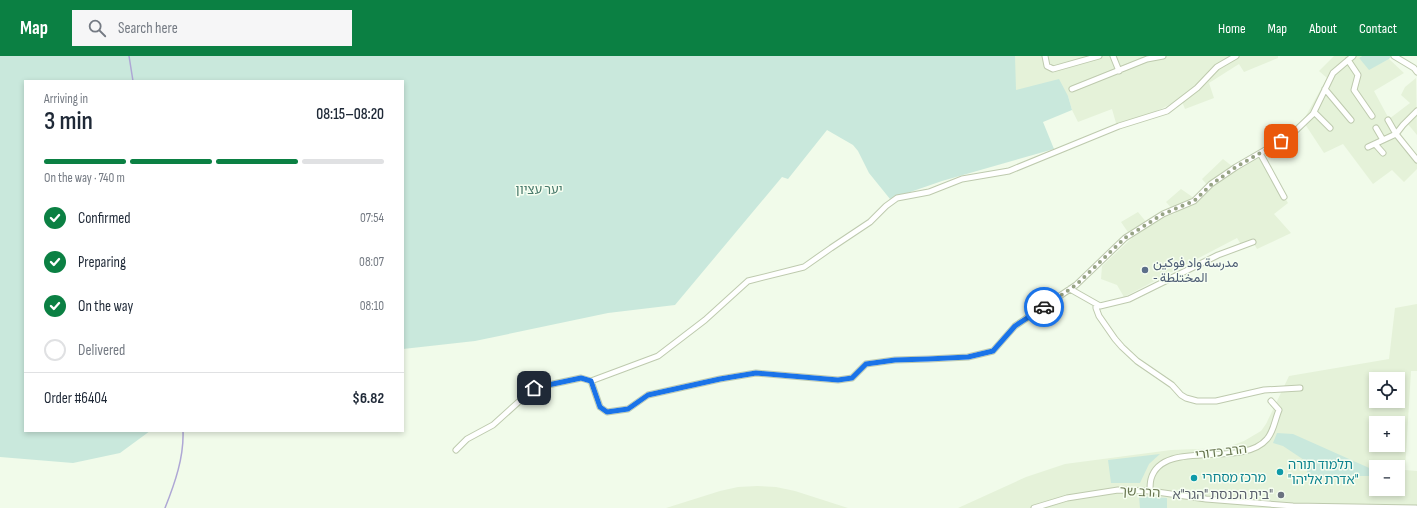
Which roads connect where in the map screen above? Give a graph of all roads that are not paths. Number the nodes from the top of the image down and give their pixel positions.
1 (1045, 56) edge
2 (1100, 56) edge
3 (1113, 56) edge
4 (1163, 56) edge
5 (1236, 56) edge
6 (1353, 56) edge
7 (1394, 56) edge
8 (1348, 60) junction
9 (1119, 71) junction
10 (1417, 72) edge
11 (1072, 89) dead end
12 (1325, 90) junction
13 (1417, 111) edge
14 (1314, 112) junction
15 (1372, 116) dead end
16 (1350, 120) dead end
17 (1388, 120) dead end
18 (1330, 128) dead end
19 (1376, 128) dead end
20 (1396, 134) junction
21 (1382, 140) junction
22 (1375, 144) junction
23 (1368, 147) dead end
24 (1260, 153) junction
25 (1383, 153) dead end
26 (1417, 160) edge
27 (1284, 197) dead end
28 (1253, 242) dead end
29 (1070, 289) junction
30 (1096, 304) junction
31 (591, 381) junction
32 (1300, 388) dead end
33 (1271, 401) dead end
34 (456, 450) dead end
35 (1150, 492) junction
36 (1034, 508) edge
37 (1416, 508) edge

1 - 2 street
3 - 9 street
4 - 9 street
5 - 31 street
6 - 8 street
7 - 10 street
8 - 12 street
8 - 15 street
9 - 11 street
12 - 14 street
12 - 16 street
13 - 20 street
14 - 18 street
14 - 24 street
17 - 20 street
19 - 21 street
20 - 21 street
20 - 26 street
21 - 22 street
22 - 23 street
22 - 25 street
24 - 27 street
24 - 29 street
28 - 30 street
29 - 30 street
29 - 31 street
30 - 32 street
31 - 34 street
33 - 35 street, הרב כדורי
35 - 36 street, הרב שך
35 - 37 street, הרב שך

